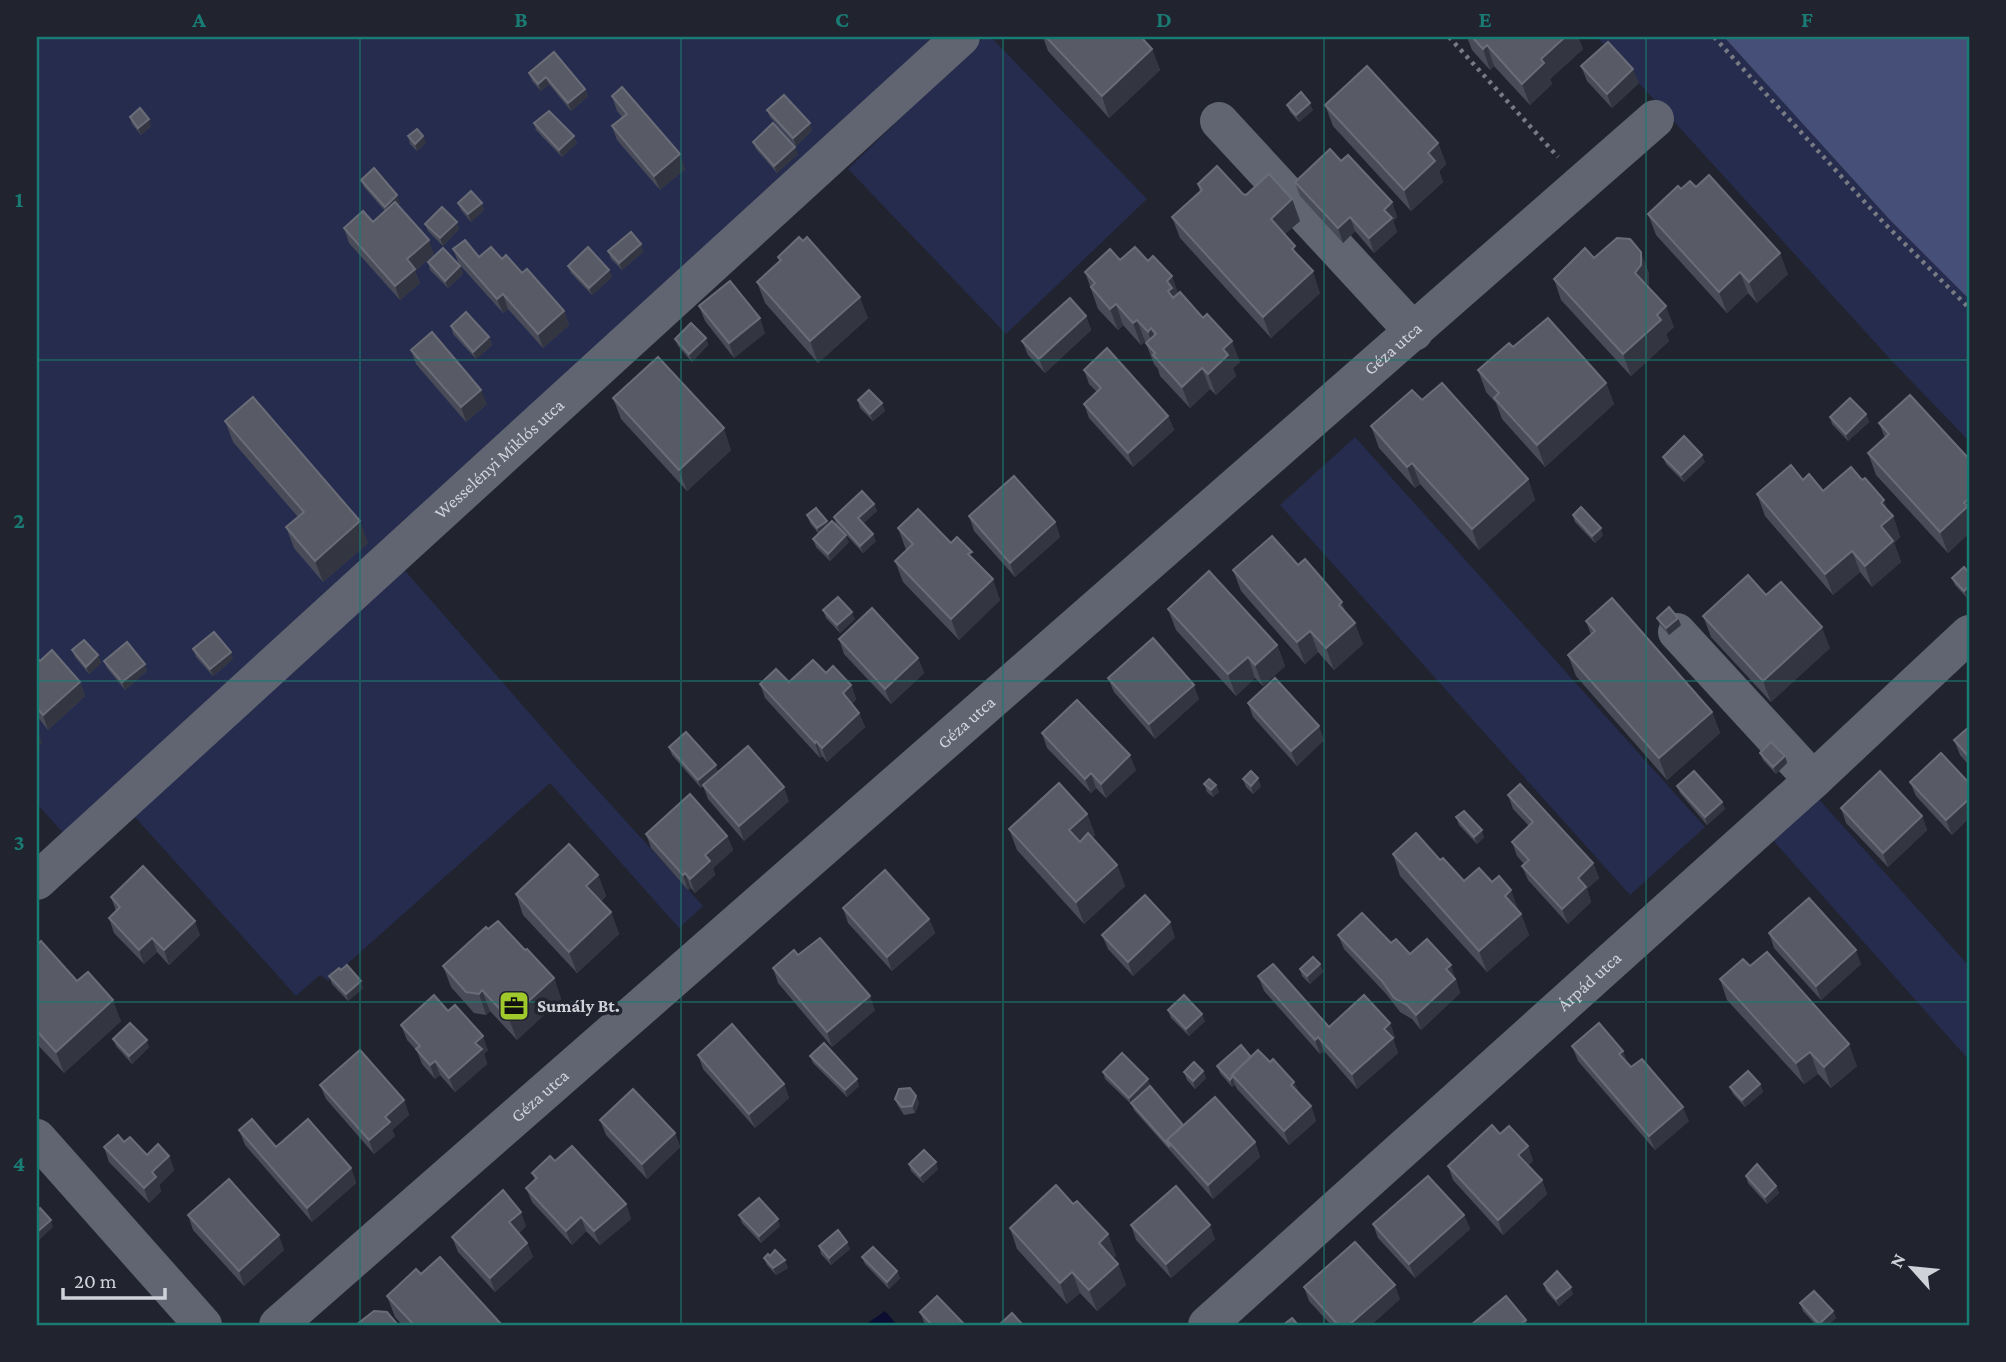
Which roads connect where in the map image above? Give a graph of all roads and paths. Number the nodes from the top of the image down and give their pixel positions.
1 (961, 37) edge
2 (1449, 37) edge
3 (1714, 37) edge
4 (1655, 119) dead end
5 (1219, 121) dead end
6 (1582, 183) junction
7 (1969, 308) edge
8 (1414, 332) junction
9 (1677, 632) dead end
10 (1969, 634) edge
11 (1813, 780) junction
12 (37, 881) edge
13 (37, 1138) edge
14 (203, 1325) edge
15 (278, 1325) edge
16 (1207, 1325) edge

1 - 12 street, Wesselényi Miklós utca
2 - 6 path
3 - 7 path
4 - 6 street, Géza utca
5 - 8 street
6 - 8 street, Géza utca
8 - 15 street, Géza utca
9 - 11 street
10 - 11 street, Árpád utca
11 - 16 street, Árpád utca
13 - 14 street

